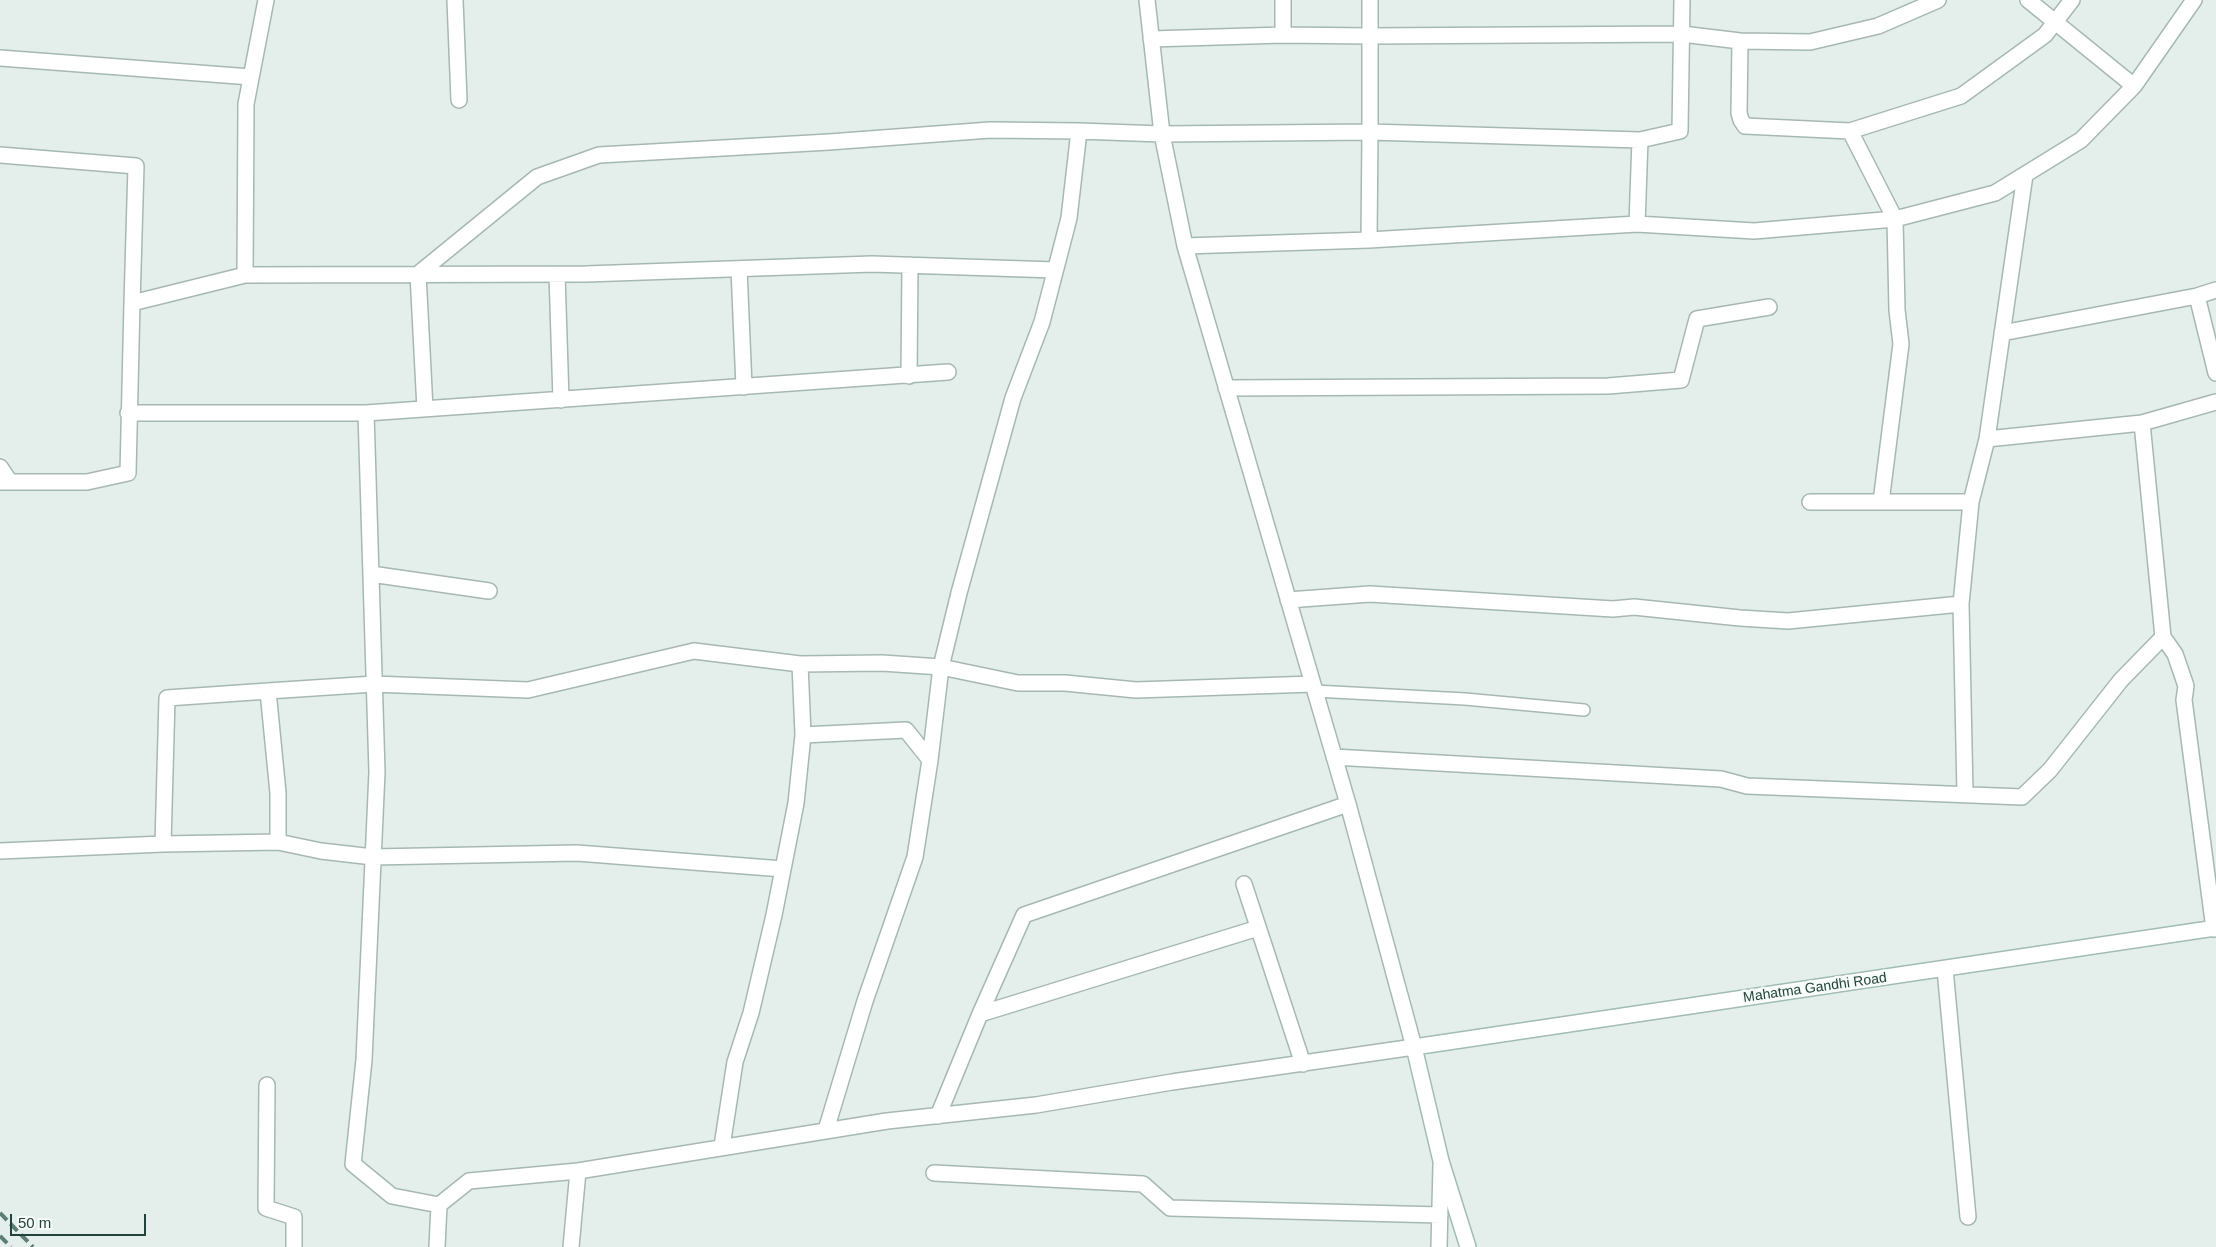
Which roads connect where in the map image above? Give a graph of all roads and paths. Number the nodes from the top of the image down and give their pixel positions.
1 (266, 0) edge
2 (455, 0) edge
3 (1147, 0) edge
4 (1283, 0) edge
5 (1370, 0) edge
6 (1682, 0) edge
7 (1938, 0) edge
8 (2028, 0) edge
9 (2072, 0) edge
10 (2194, 0) edge
11 (2055, 22) junction
12 (1682, 34) junction
13 (1283, 35) junction
14 (1370, 36) junction
15 (1151, 39) junction
16 (1740, 40) junction
17 (0, 58) edge
18 (251, 78) junction
19 (2134, 86) junction
20 (459, 100) dead end
21 (1079, 131) junction
22 (1850, 131) junction
23 (1370, 132) junction
24 (1162, 134) junction
25 (1640, 140) junction
26 (0, 155) edge
27 (2025, 175) junction
28 (1895, 219) junction
29 (1637, 224) junction
30 (1369, 240) junction
31 (1185, 246) junction
32 (910, 265) junction
33 (739, 268) junction
34 (1055, 270) junction
35 (418, 274) junction
36 (557, 274) junction
37 (245, 275) junction
38 (2216, 290) edge
39 (2198, 296) junction
40 (132, 303) junction
41 (1769, 307) dead end
42 (2002, 333) junction
43 (948, 372) dead end
44 (2216, 372) edge
45 (908, 376) junction
46 (744, 388) junction
47 (1226, 388) junction
48 (561, 400) junction
49 (2216, 402) edge
50 (425, 409) junction
51 (128, 413) junction
52 (366, 413) junction
53 (2142, 424) junction
54 (1986, 439) junction
55 (0, 467) edge
56 (5, 482) edge
57 (1810, 502) dead end
58 (1881, 502) junction
59 (1971, 502) junction
60 (371, 574) junction
61 (489, 591) dead end
62 (1288, 600) junction
63 (1961, 604) junction
64 (2163, 637) junction
65 (800, 664) junction
66 (941, 667) junction
67 (374, 684) junction
68 (1314, 688) junction
69 (268, 691) junction
70 (1584, 710) dead end
71 (803, 735) junction
72 (1334, 757) junction
73 (930, 760) junction
74 (1965, 793) junction
75 (1348, 804) junction
76 (278, 842) junction
77 (163, 844) junction
78 (0, 851) edge
79 (373, 857) junction
80 (783, 868) junction
81 (1244, 884) dead end
82 (1258, 928) junction
83 (2215, 929) edge
84 (1945, 969) junction
85 (980, 1014) junction
86 (1414, 1047) junction
87 (1303, 1064) junction
88 (267, 1085) dead end
89 (938, 1116) junction
90 (826, 1130) junction
91 (722, 1146) junction
92 (1441, 1161) junction
93 (578, 1171) junction
94 (934, 1173) dead end
95 (439, 1205) junction
96 (1440, 1215) junction
97 (1968, 1217) dead end
98 (294, 1247) edge
99 (437, 1247) edge
100 (572, 1247) edge
101 (1439, 1247) edge
102 (1468, 1247) edge

1 - 18 street
2 - 20 street
3 - 15 street
4 - 13 street
5 - 14 street
6 - 12 street
7 - 16 street
8 - 11 street
9 - 11 street
10 - 19 street
11 - 19 street
11 - 22 street
12 - 14 street
12 - 16 street
12 - 25 street
13 - 14 street
13 - 15 street
14 - 23 street
15 - 24 street
16 - 22 street
17 - 18 street
18 - 37 street
19 - 27 street
21 - 24 street
21 - 34 street
21 - 35 street
22 - 28 street
23 - 24 street
23 - 25 street
23 - 30 street
24 - 31 street
25 - 29 street
26 - 40 street
27 - 28 street
27 - 42 street
28 - 29 street
28 - 58 street
29 - 30 street
30 - 31 street
31 - 47 street
32 - 33 street
32 - 34 street
32 - 45 street
33 - 36 street
33 - 46 street
34 - 66 street
35 - 36 street
35 - 37 street
35 - 50 street
36 - 48 street
37 - 40 street
38 - 39 street
39 - 42 street
39 - 44 street
40 - 51 street
41 - 47 street
42 - 54 street
43 - 45 street
45 - 46 street
46 - 48 street
47 - 62 street
48 - 50 street
49 - 53 street
50 - 52 street
51 - 52 street
51 - 56 street
52 - 60 street
53 - 54 street
53 - 64 street
54 - 59 street
55 - 56 street
57 - 58 street
58 - 59 street
59 - 63 street
60 - 61 street
60 - 67 street
62 - 63 street
62 - 68 street
63 - 74 street
64 - 74 street
64 - 83 street
65 - 66 street
65 - 67 street
65 - 71 street
66 - 68 street
66 - 73 street
67 - 69 street
67 - 79 street
68 - 70 lane
68 - 72 street
69 - 76 street
69 - 77 street
71 - 73 street
71 - 80 street
72 - 74 street
72 - 75 street
73 - 90 street
75 - 85 street
75 - 86 street
76 - 77 street
76 - 79 street
77 - 78 street
79 - 80 street
79 - 95 street
80 - 91 street
81 - 82 street
82 - 85 street
82 - 87 street
83 - 84 street, Mahatma Gandhi Road
84 - 86 street, Mahatma Gandhi Road
84 - 97 street
85 - 89 street
86 - 87 street, Mahatma Gandhi Road
86 - 92 street
87 - 89 street, Mahatma Gandhi Road
88 - 98 street
89 - 90 street, Mahatma Gandhi Road
90 - 91 street, Mahatma Gandhi Road
91 - 93 street, Mahatma Gandhi Road
92 - 96 street
92 - 102 street
93 - 95 street, Mahatma Gandhi Road
93 - 100 street
94 - 96 street
95 - 99 street
96 - 101 street

